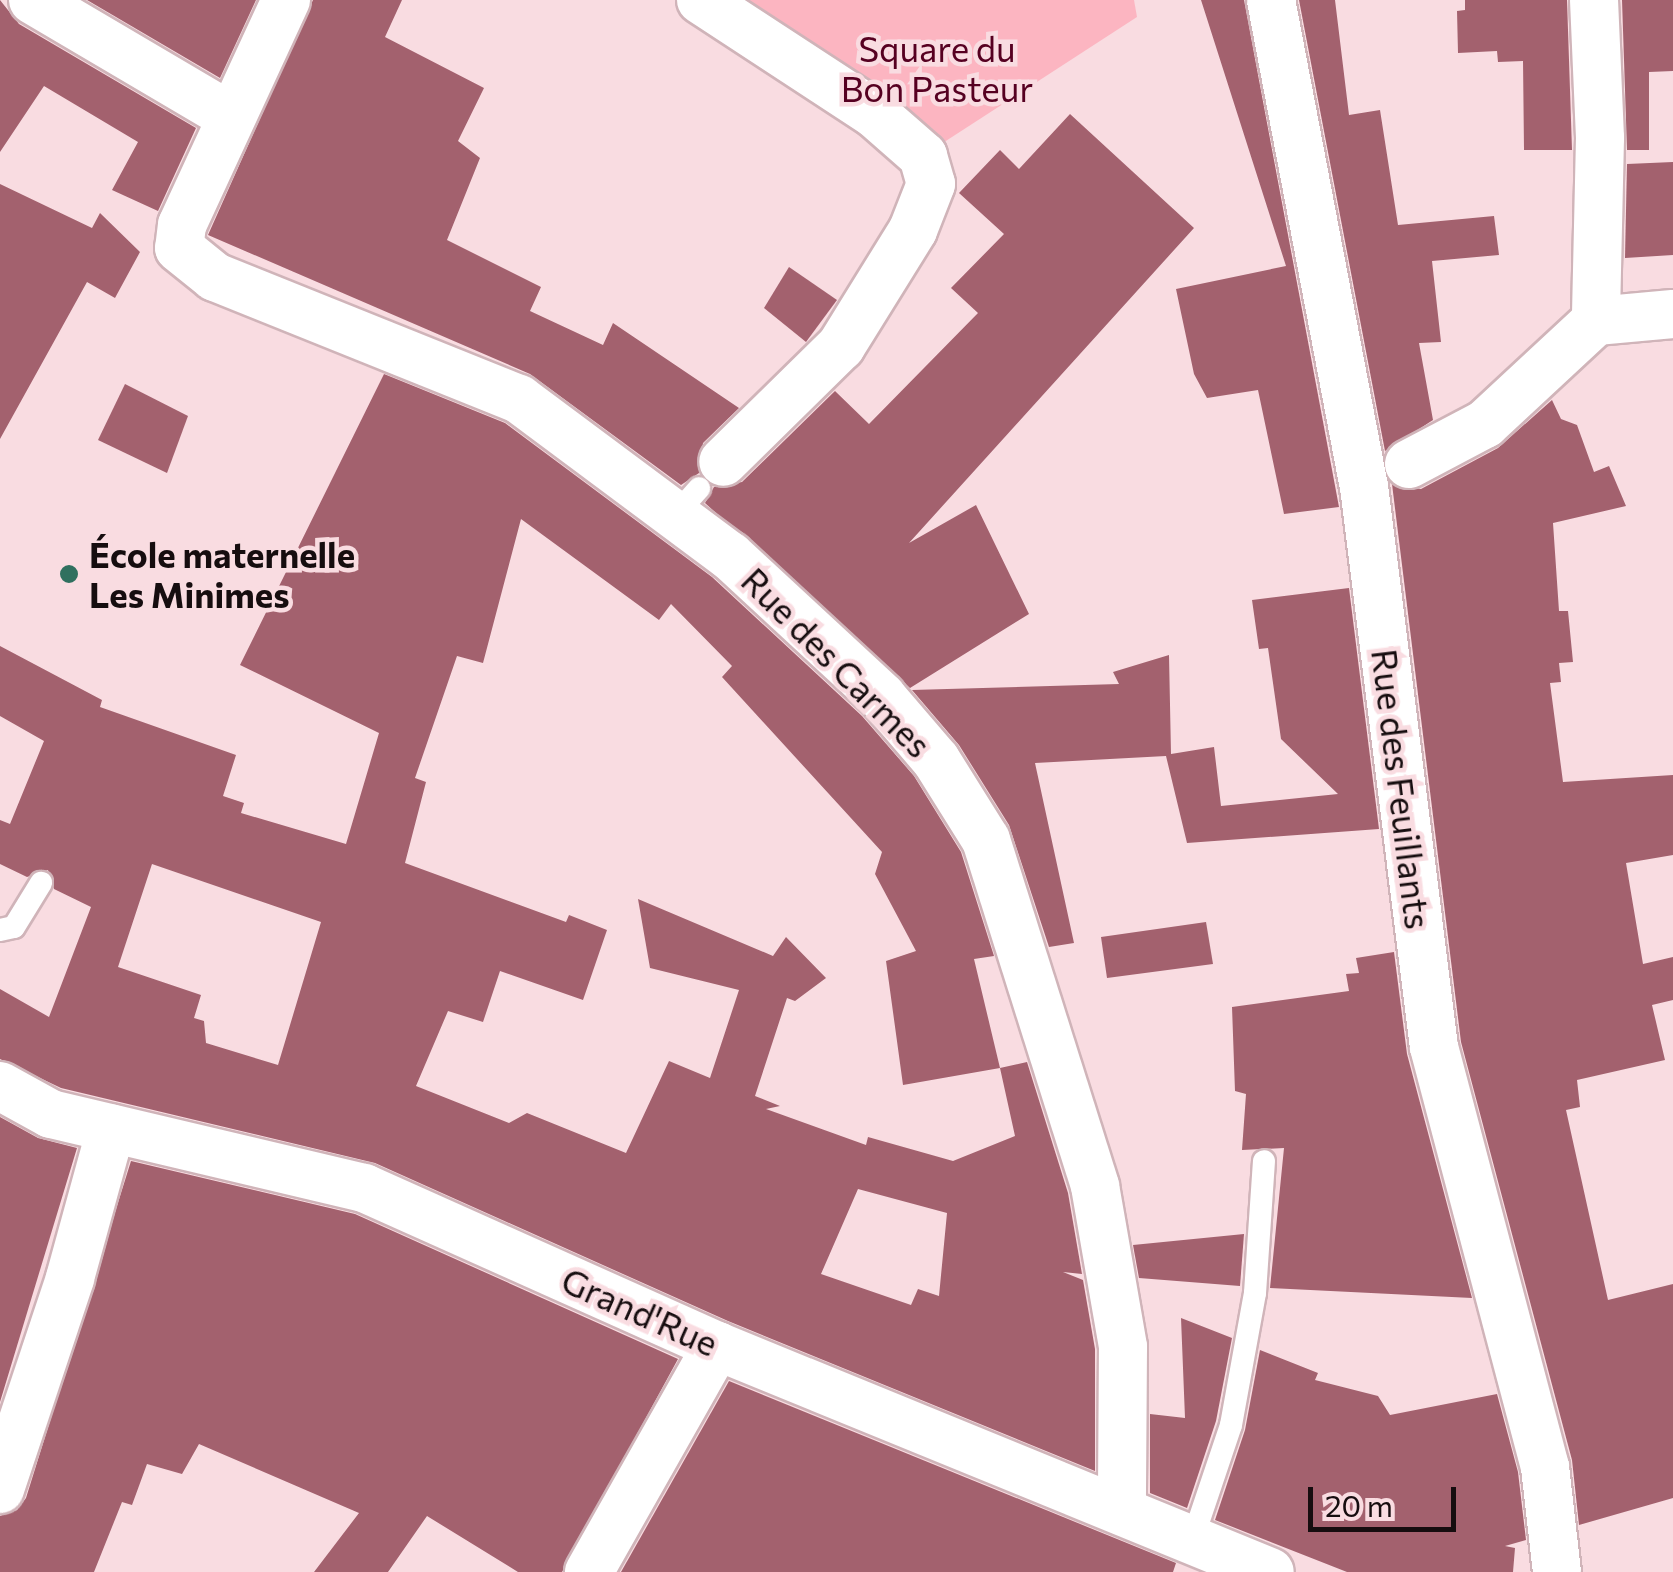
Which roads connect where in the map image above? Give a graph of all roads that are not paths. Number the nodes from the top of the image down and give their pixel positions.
1 (32, 0) edge
2 (286, 0) edge
3 (701, 0) edge
4 (1271, 0) edge
5 (1594, 0) edge
6 (230, 116) junction
7 (1673, 314) edge
8 (1596, 322) junction
9 (1409, 464) dead end
10 (699, 488) junction
11 (41, 883) dead end
12 (0, 930) edge
13 (0, 1086) edge
14 (111, 1129) junction
15 (1264, 1162) dead end
16 (718, 1346) junction
17 (0, 1489) edge
18 (1122, 1509) junction
19 (1200, 1552) edge
20 (589, 1572) edge
21 (1270, 1572) edge
22 (1557, 1572) edge

1 - 6 street
2 - 6 street
3 - 10 street
4 - 22 street, Rue des Feuillants
5 - 8 street
6 - 10 street, Rue des Carmes
7 - 8 street
8 - 9 street
10 - 18 street, Rue des Carmes
11 - 12 lane
13 - 14 street, Grand'Rue
14 - 16 street, Grand'Rue
14 - 17 street
15 - 19 lane
16 - 18 street, Grand'Rue
16 - 20 street
18 - 19 street, Grand'Rue
19 - 21 street, Grand'Rue

